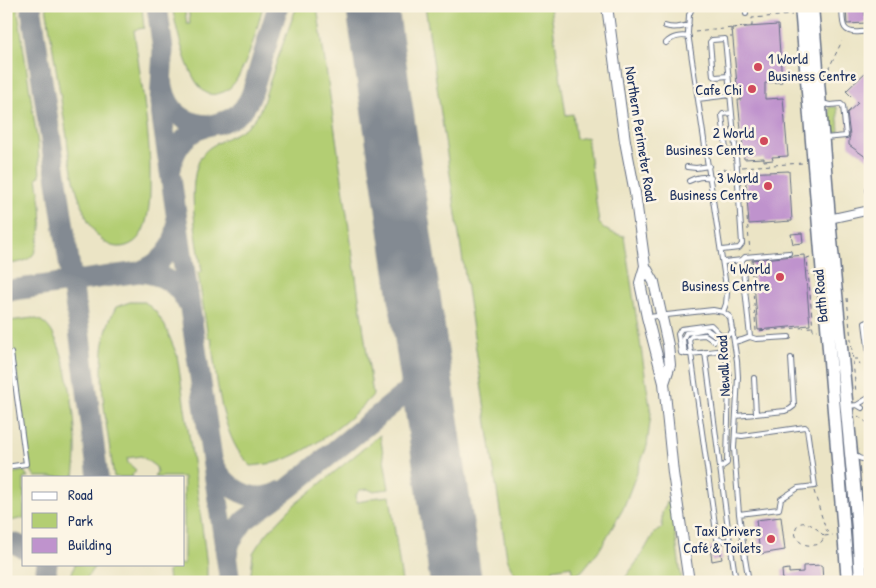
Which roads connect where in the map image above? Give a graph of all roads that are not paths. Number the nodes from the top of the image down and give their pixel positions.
1 (607, 6) edge
2 (693, 6) edge
3 (746, 6) edge
4 (812, 6) edge
5 (842, 6) edge
6 (798, 11) edge
7 (746, 14) dead end
8 (665, 26) dead end
9 (689, 26) junction
10 (870, 26) edge
11 (689, 35) junction
12 (666, 43) dead end
13 (728, 76) junction
14 (730, 95) junction
15 (698, 99) junction
16 (820, 102) junction
17 (731, 113) junction
18 (823, 138) junction
19 (735, 152) junction
20 (709, 166) junction
21 (687, 167) dead end
22 (710, 178) junction
23 (689, 181) dead end
24 (868, 190) dead end
25 (870, 197) edge
26 (870, 210) edge
27 (829, 219) junction
28 (722, 250) junction
29 (789, 253) dead end
30 (742, 260) junction
31 (724, 262) junction
32 (645, 266) junction
33 (723, 312) junction
34 (661, 315) junction
35 (647, 317) junction
36 (868, 322) edge
37 (733, 331) junction
38 (722, 336) junction
39 (750, 337) junction
40 (789, 337) dead end
41 (734, 342) junction
42 (705, 352) junction
43 (11, 353) dead end
44 (691, 354) junction
45 (791, 358) dead end
46 (870, 362) edge
47 (754, 378) dead end
48 (664, 383) junction
49 (870, 397) edge
50 (852, 405) junction
51 (862, 408) dead end
52 (756, 414) junction
53 (736, 416) junction
54 (735, 435) junction
55 (851, 451) junction
56 (870, 459) edge
57 (6, 467) edge
58 (720, 468) junction
59 (739, 514) junction
60 (870, 520) edge
61 (858, 528) junction
62 (730, 542) junction
63 (689, 582) edge
64 (736, 582) edge
65 (749, 582) edge
66 (848, 582) edge
67 (861, 582) edge

1 - 32 street, Northern Perimeter Road
2 - 9 lane
3 - 7 lane
4 - 16 highway, Bath Road
5 - 10 lane
6 - 66 highway, Bath Road
8 - 9 lane
9 - 11 lane
11 - 12 lane
11 - 15 lane
13 - 13 lane
13 - 14 lane
14 - 15 lane
14 - 17 lane
15 - 20 lane
16 - 18 highway, Bath Road
16 - 18 lane
17 - 19 lane
17 - 19 lane
18 - 27 highway, Bath Road
19 - 28 lane
20 - 21 lane
20 - 22 lane
22 - 23 lane
22 - 28 lane
24 - 25 lane
26 - 27 street
27 - 50 highway, Bath Road
28 - 31 lane
29 - 30 lane
30 - 31 lane
30 - 39 lane
31 - 33 lane
32 - 34 street, Northern Perimeter Road
32 - 35 street, Northern Perimeter Road
33 - 34 lane
33 - 37 lane, Newall Road
34 - 35 lane
34 - 48 street, Northern Perimeter Road
35 - 48 street, Northern Perimeter Road
36 - 46 lane
37 - 38 lane
37 - 41 lane, Newall Road
38 - 44 lane
38 - 44 lane
39 - 40 lane
39 - 41 lane
41 - 53 lane, Newall Road
42 - 44 lane
42 - 58 lane
42 - 58 lane
43 - 57 lane
44 - 62 lane
45 - 52 lane
47 - 52 lane
48 - 63 street, Northern Perimeter Road
49 - 50 lane
50 - 51 lane
50 - 55 highway, Bath Road
52 - 53 lane
53 - 54 lane, Newall Road
54 - 59 lane, Newall Road
54 - 59 lane
55 - 56 lane
55 - 61 highway, Bath Road
58 - 62 lane
59 - 65 lane, Newall Road
60 - 61 lane
61 - 67 highway, Bath Road
62 - 64 lane

